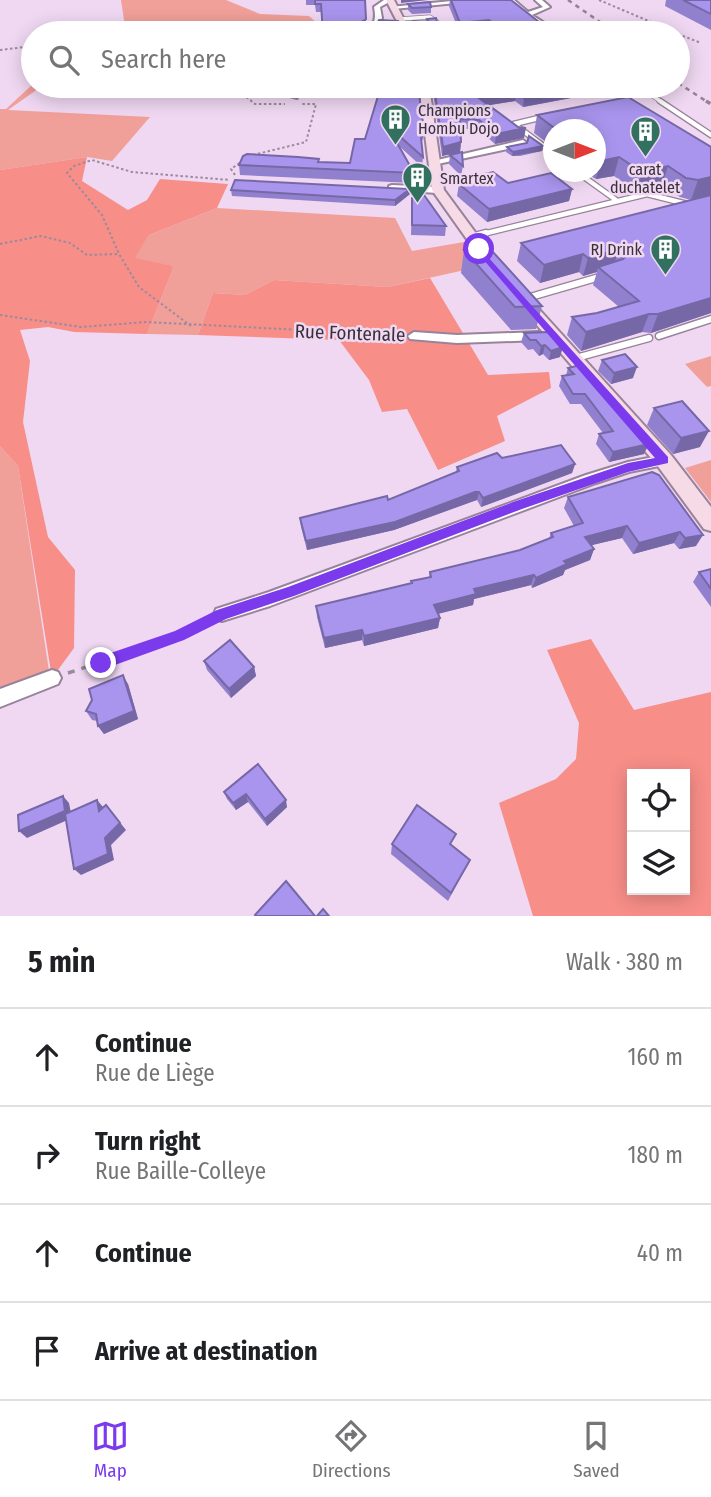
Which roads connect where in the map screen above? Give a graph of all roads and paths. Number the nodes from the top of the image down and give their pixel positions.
1 (486, 0) edge
2 (511, 0) edge
3 (538, 0) edge
4 (599, 0) edge
5 (392, 4) edge
6 (519, 8) junction
7 (541, 10) junction
8 (528, 14) junction
9 (377, 21) edge
10 (401, 21) edge
11 (418, 21) edge
12 (436, 21) edge
13 (539, 21) edge
14 (649, 21) edge
15 (690, 38) edge
16 (701, 43) dead end
17 (21, 47) edge
18 (0, 50) edge
19 (248, 98) edge
20 (425, 98) edge
21 (656, 98) edge
22 (547, 114) edge
23 (711, 135) edge
24 (523, 143) edge
25 (543, 146) edge
26 (433, 162) junction
27 (235, 175) dead end
28 (230, 180) dead end
29 (590, 182) edge
30 (383, 187) edge
31 (438, 190) junction
32 (616, 201) junction
33 (693, 205) edge
34 (470, 237) junction
35 (0, 244) edge
36 (119, 254) junction
37 (615, 272) edge
38 (523, 300) junction
39 (0, 314) edge
40 (711, 319) edge
41 (191, 326) junction
42 (554, 335) junction
43 (659, 335) dead end
44 (414, 336) joint
45 (649, 338) dead end
46 (576, 358) junction
47 (664, 460) junction
48 (711, 523) edge
49 (222, 614) joint
50 (52, 678) joint
51 (0, 698) edge

1 - 5 street
2 - 6 street
3 - 7 street
4 - 14 path
5 - 9 street
5 - 10 main road
6 - 7 street
6 - 8 street
7 - 8 street
8 - 13 street
11 - 12 lane
15 - 16 path
17 - 18 path
19 - 27 path
20 - 26 main road
21 - 23 lane
22 - 25 lane
24 - 26 street
26 - 31 main road
28 - 36 path
29 - 32 lane
30 - 31 street
31 - 34 main road
32 - 33 lane
32 - 34 lane
34 - 38 main road
35 - 36 path
36 - 41 path
37 - 38 lane
38 - 42 main road
39 - 41 path, Rue Fontenale
40 - 43 lane
41 - 44 path, Rue Fontenale
42 - 44 street, Rue Fontenale
42 - 46 main road
45 - 46 lane
46 - 47 main road
47 - 48 main road
47 - 49 street
49 - 50 path
50 - 51 street

